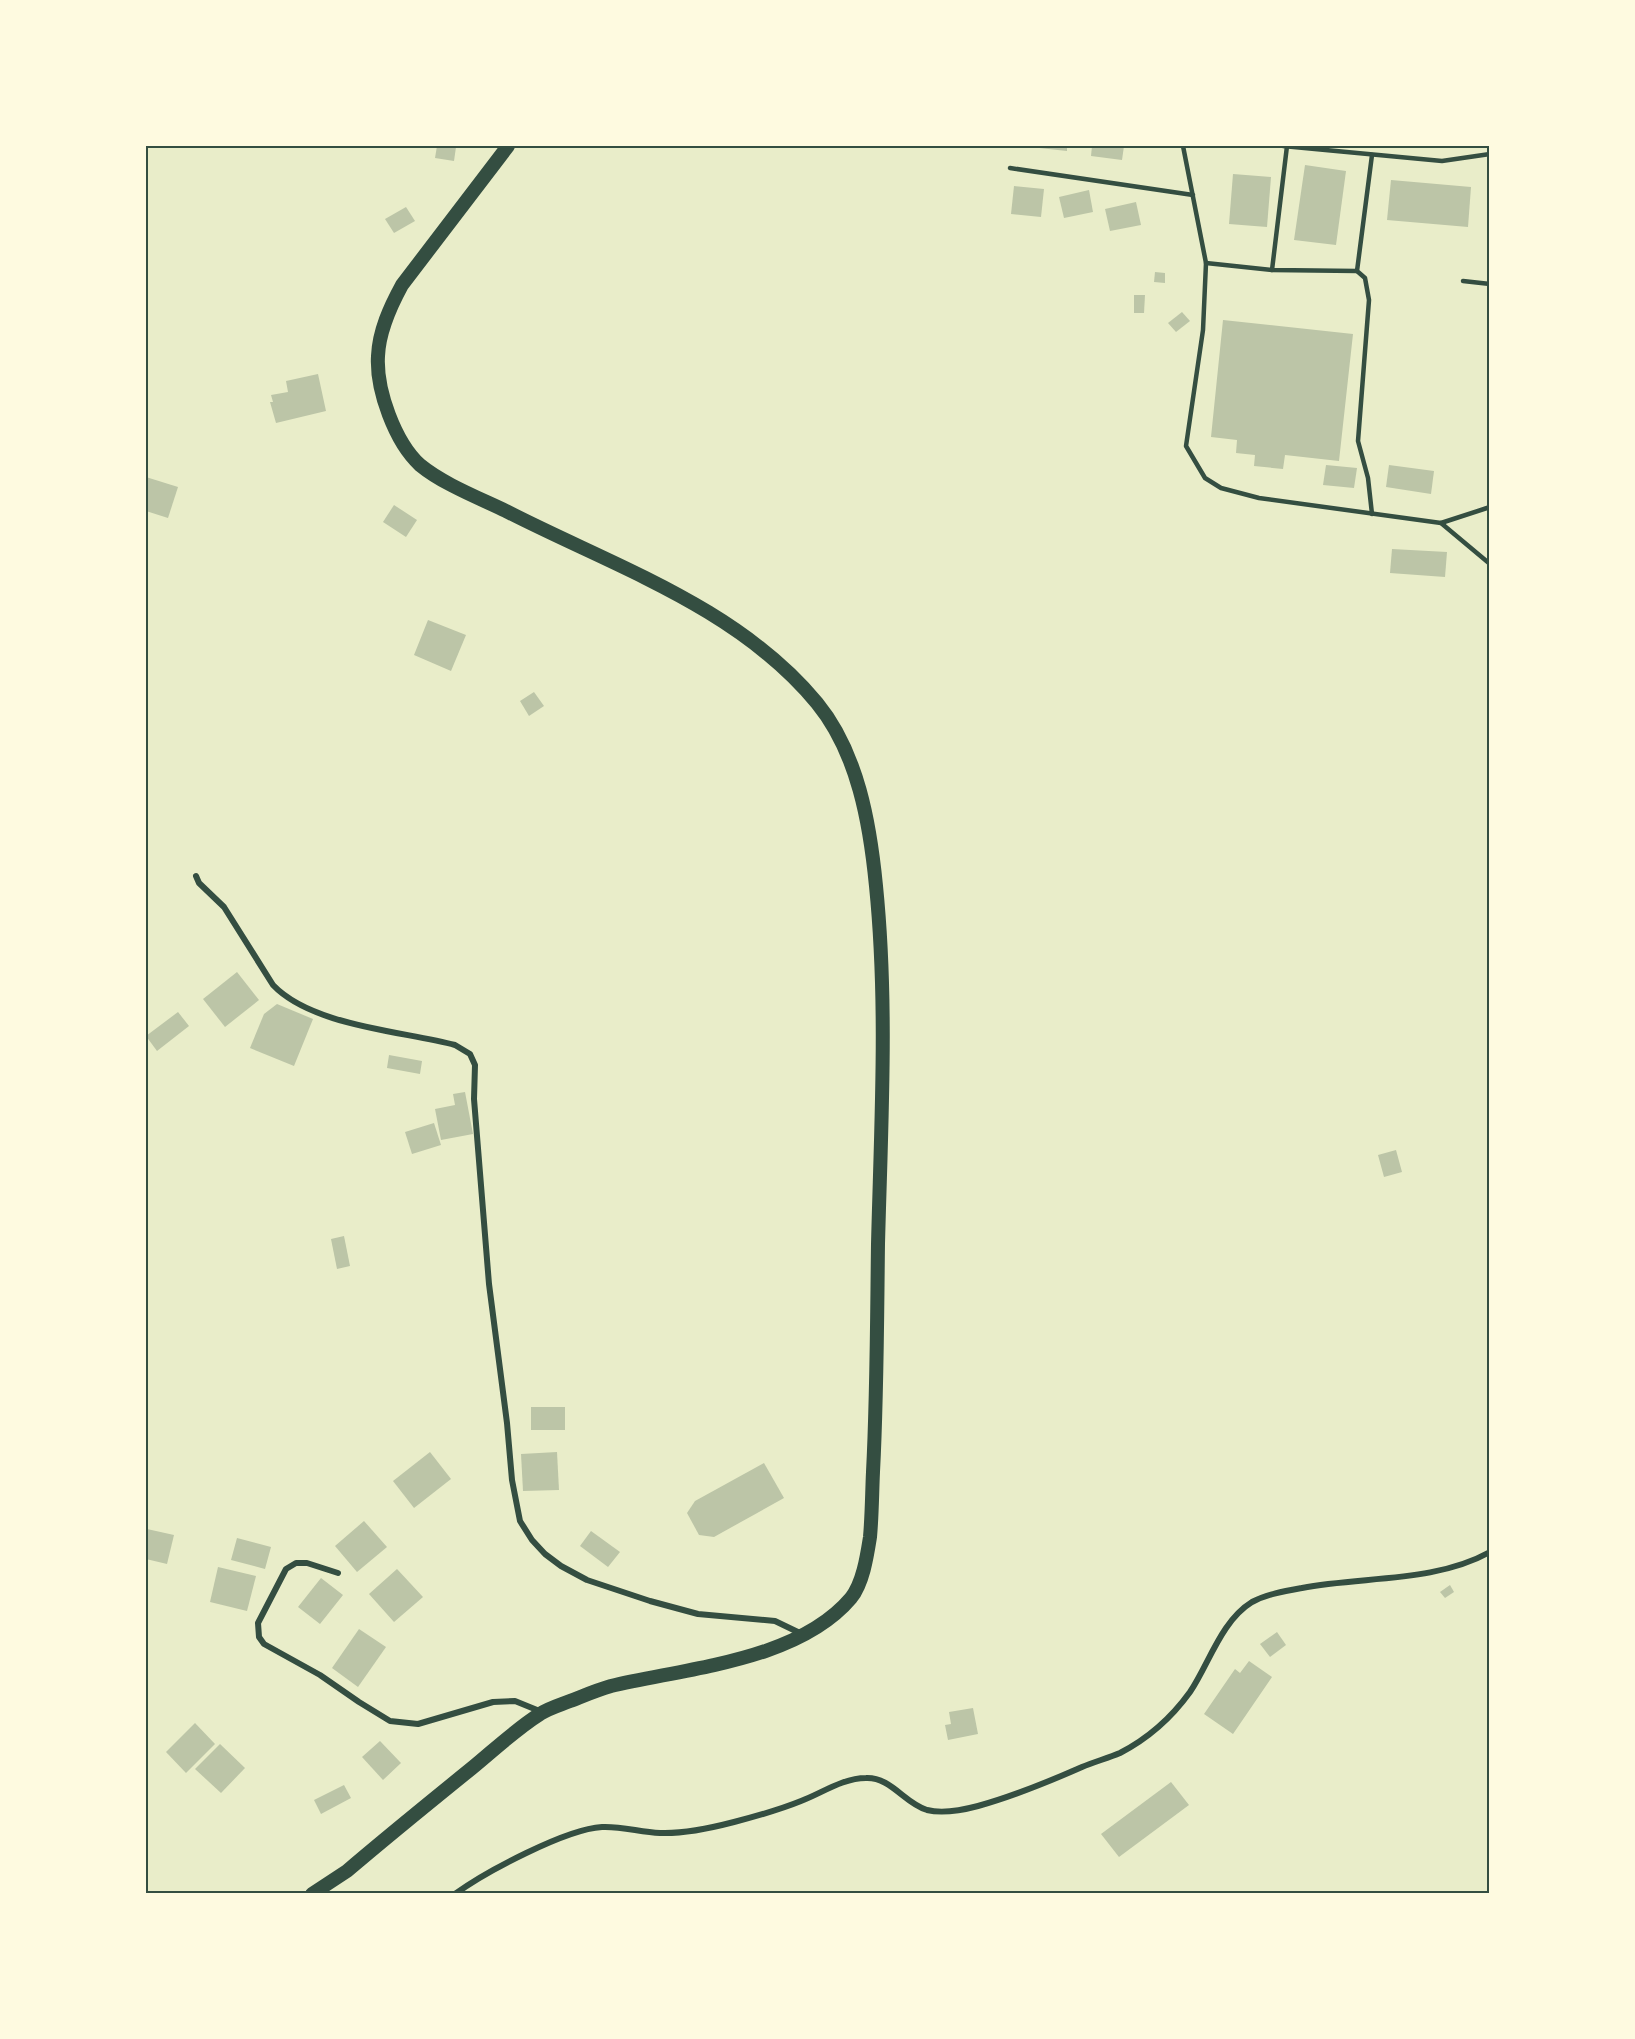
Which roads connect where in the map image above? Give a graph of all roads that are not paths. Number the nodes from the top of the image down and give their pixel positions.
1 (508, 146) edge
2 (1183, 146) edge
3 (1285, 146) edge
4 (1490, 154) edge
5 (1372, 155) junction
6 (1010, 168) dead end
7 (1193, 195) junction
8 (1206, 263) junction
9 (1272, 270) junction
10 (1357, 271) junction
11 (1463, 281) dead end
12 (1490, 284) edge
13 (1490, 507) edge
14 (1372, 514) junction
15 (1441, 523) junction
16 (1489, 564) edge
17 (196, 876) dead end
18 (1490, 1552) edge
19 (338, 1573) dead end
20 (803, 1634) junction
21 (542, 1712) junction
22 (312, 1893) edge
23 (454, 1893) edge

1 - 20 main road
2 - 7 lane
3 - 5 lane
3 - 9 lane
4 - 5 lane
5 - 10 lane
6 - 7 lane
7 - 8 lane
8 - 9 lane
8 - 14 lane
9 - 10 lane
10 - 14 lane
11 - 12 lane
13 - 15 lane
14 - 15 lane
15 - 16 lane
17 - 20 street
18 - 23 street
19 - 21 street
20 - 21 main road
21 - 22 main road

